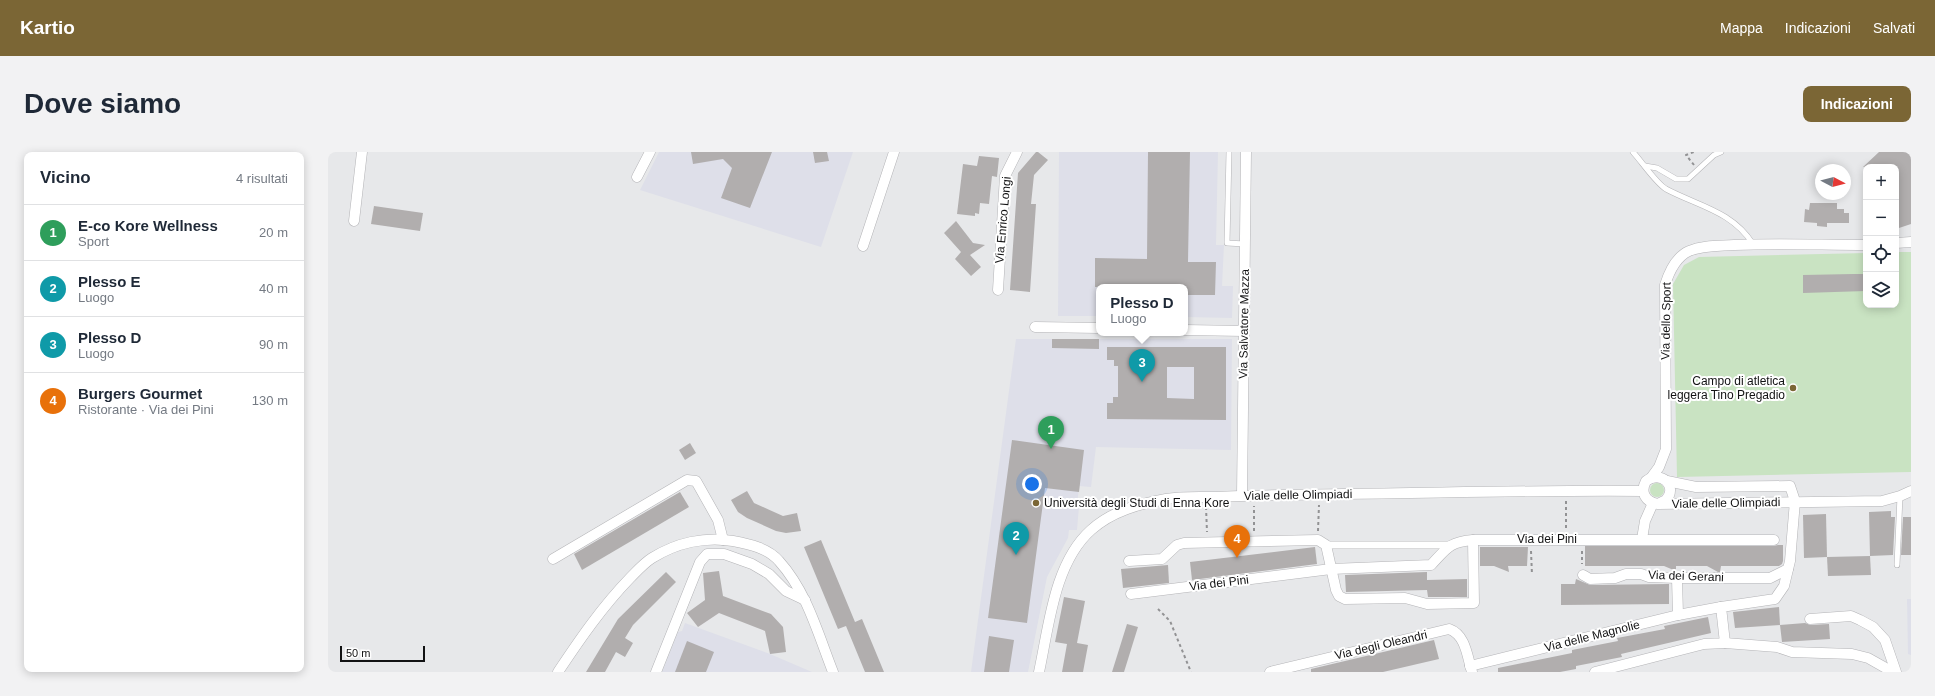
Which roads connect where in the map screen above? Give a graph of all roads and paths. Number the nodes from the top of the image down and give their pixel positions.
1 (362, 152) edge
2 (650, 152) edge
3 (894, 152) edge
4 (1016, 152) edge
5 (1229, 152) edge
6 (1246, 152) edge
7 (1633, 152) edge
8 (1694, 152) edge
9 (1721, 152) edge
10 (1687, 159) dead end
11 (1645, 166) junction
12 (637, 177) dead end
13 (354, 221) dead end
14 (1911, 242) edge
15 (1245, 244) junction
16 (1754, 244) junction
17 (1863, 244) edge
18 (1899, 244) edge
19 (863, 246) dead end
20 (998, 290) dead end
21 (1035, 327) dead end
22 (1096, 328) edge
23 (1188, 330) edge
24 (1244, 331) junction
25 (1651, 478) junction
26 (1667, 481) junction
27 (1643, 491) junction
28 (1911, 491) edge
29 (1242, 495) junction
30 (1900, 496) junction
31 (1566, 501) dead end
32 (1795, 501) junction
33 (1656, 503) junction
34 (1318, 504) dead end
35 (1254, 506) dead end
36 (1206, 507) dead end
37 (1254, 530) dead end
38 (1566, 539) junction
39 (1642, 539) junction
40 (724, 540) junction
41 (1474, 540) junction
42 (1531, 540) junction
43 (1582, 540) junction
44 (1774, 540) dead end
45 (1207, 542) junction
46 (1322, 543) junction
47 (1450, 545) junction
48 (553, 559) dead end
49 (1129, 561) dead end
50 (1897, 566) dead end
51 (1331, 569) junction
52 (1788, 569) junction
53 (1532, 575) dead end
54 (1583, 575) joint
55 (1677, 578) junction
56 (1131, 594) dead end
57 (805, 600) junction
58 (1720, 607) junction
59 (1158, 609) dead end
60 (1678, 615) junction
61 (1810, 619) dead end
62 (1725, 643) junction
63 (1471, 669) edge
64 (558, 672) edge
65 (656, 672) edge
66 (833, 672) edge
67 (1039, 672) edge
68 (1191, 672) edge
69 (1270, 672) edge
70 (1595, 672) edge
71 (1895, 672) edge

1 - 13 street
2 - 12 street
3 - 19 street
4 - 20 street, Via Enrico Longi
5 - 15 lane
6 - 15 street, Via Salvatore Mazza
7 - 11 lane
8 - 10 path
9 - 11 lane
11 - 16 lane
14 - 18 street
15 - 24 street, Via Salvatore Mazza
16 - 17 street, Via dello Sport
16 - 25 street, Via dello Sport
21 - 22 street
23 - 24 street
24 - 29 street, Via Salvatore Mazza
25 - 26 street
25 - 27 street, Via dello Sport
26 - 32 street, Viale delle Olimpiadi
26 - 33 street
27 - 29 street, Viale delle Olimpiadi
27 - 33 street
28 - 30 street, Viale delle Olimpiadi
29 - 67 street, Viale delle Olimpiadi
30 - 32 street, Viale delle Olimpiadi
30 - 50 lane
31 - 38 path
32 - 33 street, Viale delle Olimpiadi
32 - 52 street, Via delle Magnolie
33 - 39 street
34 - 46 path
35 - 37 path
36 - 45 path
38 - 42 street, Via dei Pini
38 - 43 street, Via dei Pini
39 - 43 street, Via dei Pini
39 - 44 street, Via dei Pini
40 - 48 street
40 - 57 street
40 - 64 street
41 - 42 street, Via dei Pini
41 - 47 street, Via dei Pini
41 - 51 street
42 - 53 path
43 - 54 path
45 - 46 street
45 - 49 street
46 - 47 street
46 - 51 street
47 - 51 street, Via dei Pini
51 - 56 street, Via dei Pini
52 - 55 street, Via dei Gerani
52 - 58 street, Via delle Magnolie
54 - 55 street, Via dei Gerani
55 - 60 street
57 - 65 street
57 - 66 street
58 - 60 street, Via delle Magnolie
58 - 62 street
59 - 68 path
60 - 63 street, Via delle Magnolie
61 - 71 street
62 - 70 street
62 - 71 street
63 - 69 street, Via degli Oleandri

